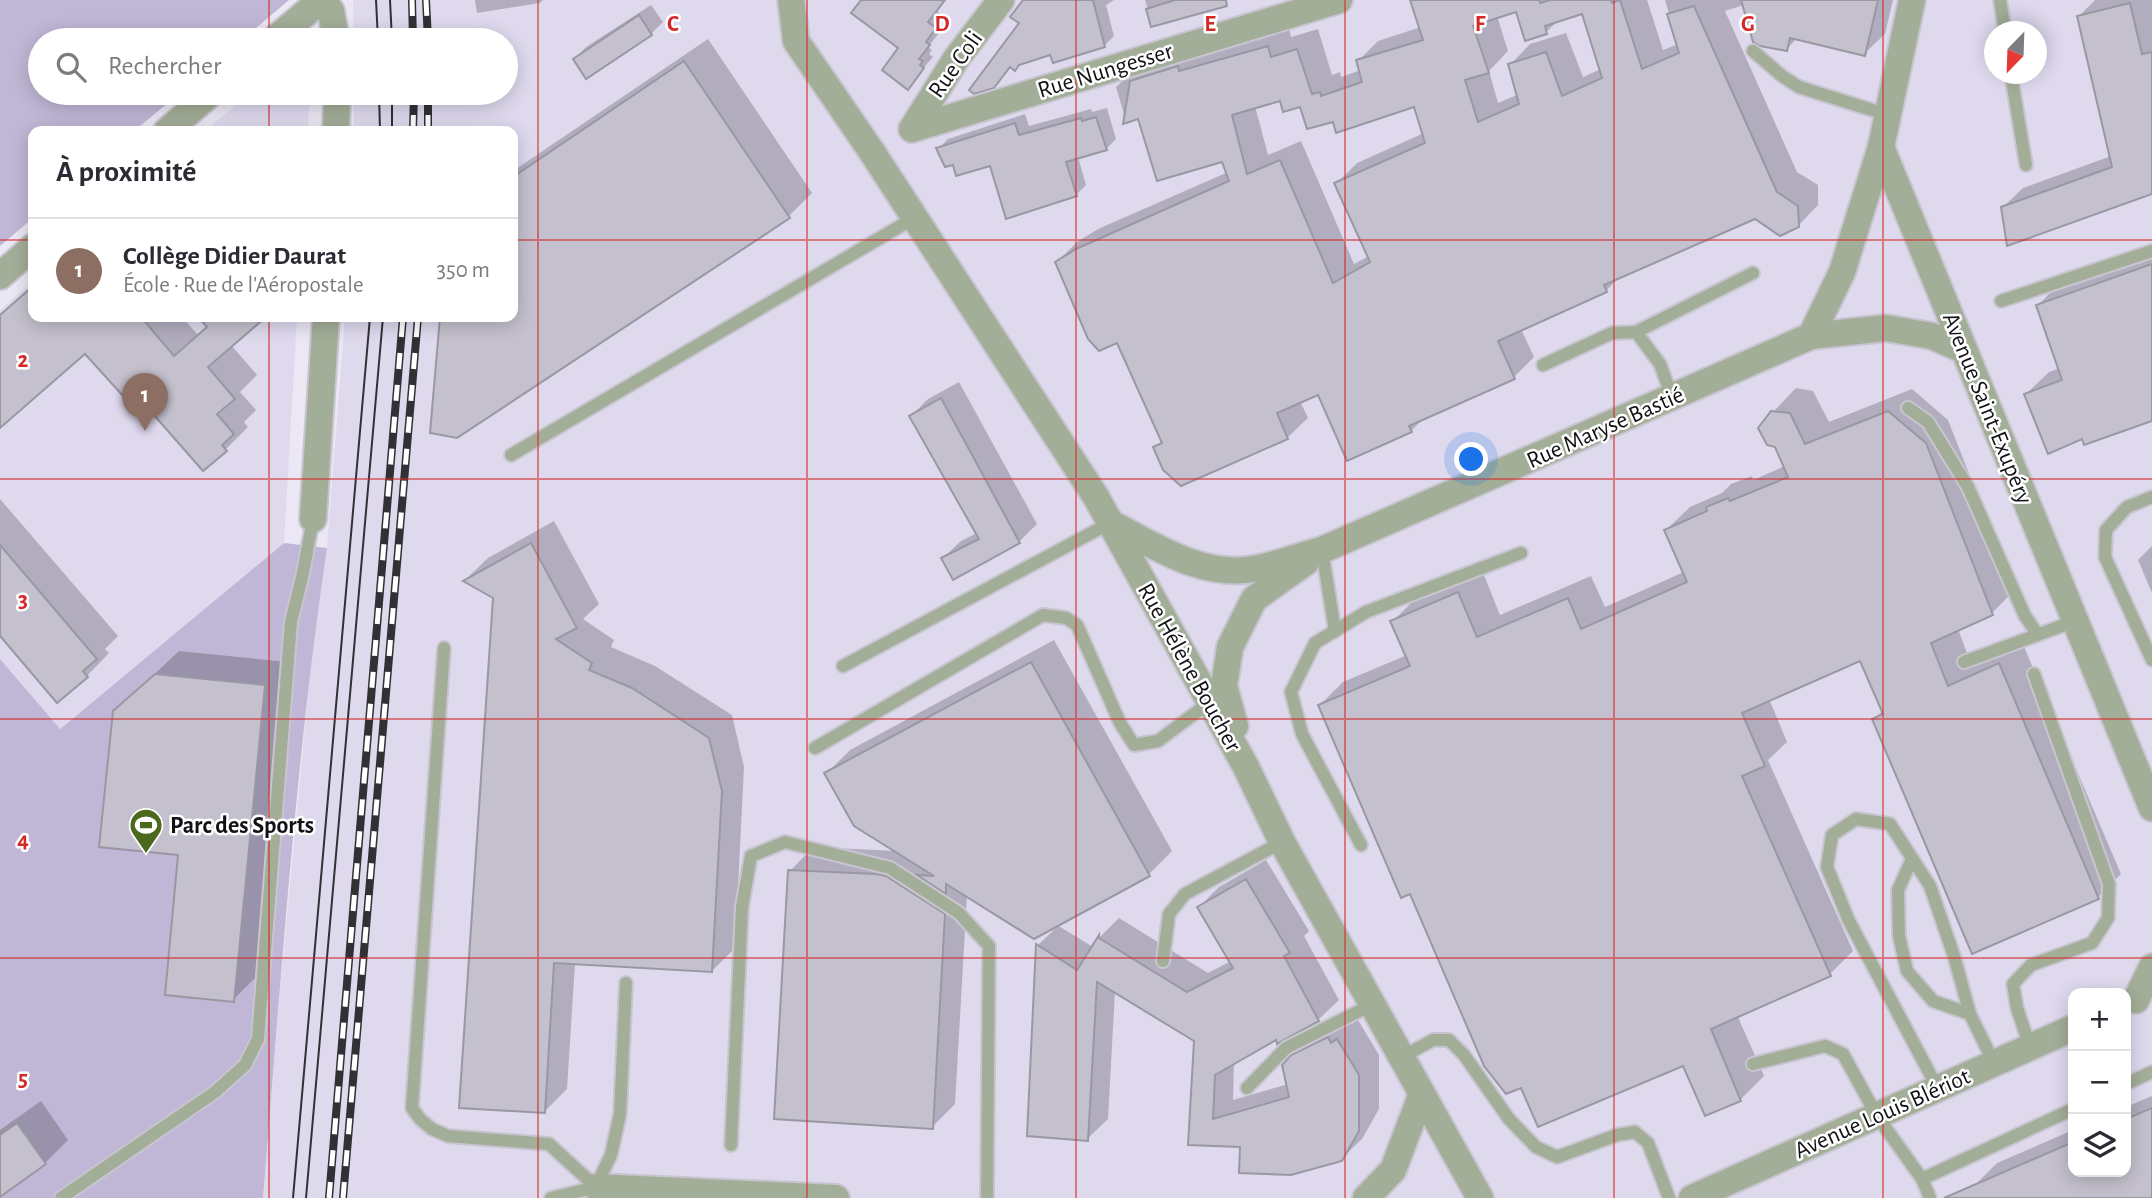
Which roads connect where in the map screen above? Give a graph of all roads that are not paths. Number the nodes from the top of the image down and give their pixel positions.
1 (322, 0) edge
2 (791, 0) edge
3 (1001, 0) edge
4 (1339, 0) edge
5 (2000, 0) edge
6 (1913, 1) edge
7 (1282, 8) edge
8 (2003, 21) edge
9 (288, 28) edge
10 (334, 28) edge
11 (1754, 51) dead end
12 (2013, 84) edge
13 (197, 105) edge
14 (337, 105) edge
15 (1888, 115) junction
16 (173, 126) edge
17 (336, 126) edge
18 (912, 129) joint
19 (1881, 147) junction
20 (2026, 166) dead end
21 (915, 218) junction
22 (28, 251) edge
23 (2152, 251) edge
24 (1753, 273) dead end
25 (0, 276) edge
26 (2001, 301) dead end
27 (326, 322) edge
28 (1636, 332) junction
29 (1811, 336) junction
30 (1964, 350) junction
31 (1543, 365) dead end
32 (1672, 397) junction
33 (1908, 408) dead end
34 (512, 455) dead end
35 (2152, 497) edge
36 (313, 519) joint
37 (1110, 523) junction
38 (1322, 550) junction
39 (1521, 553) dead end
40 (2075, 621) junction
41 (1335, 631) junction
42 (2038, 635) junction
43 (444, 648) dead end
44 (2152, 660) edge
45 (1964, 662) dead end
46 (843, 666) dead end
47 (2034, 674) dead end
48 (1210, 702) junction
49 (815, 748) dead end
50 (1246, 766) junction
51 (2152, 808) edge
52 (1282, 842) junction
53 (1361, 845) dead end
54 (1912, 859) junction
55 (1163, 961) dead end
56 (2152, 967) edge
57 (625, 983) dead end
58 (2138, 999) edge
59 (1371, 1005) junction
60 (1970, 1014) junction
61 (2068, 1030) edge
62 (2030, 1047) junction
63 (1400, 1058) junction
64 (1994, 1063) junction
65 (1753, 1064) dead end
66 (2152, 1072) edge
67 (2131, 1082) edge
68 (1247, 1088) dead end
69 (1938, 1089) junction
70 (1421, 1096) junction
71 (2068, 1111) edge
72 (1877, 1115) junction
73 (731, 1145) dead end
74 (1922, 1180) junction
75 (593, 1193) edge
76 (61, 1198) edge
77 (551, 1198) edge
78 (836, 1198) edge
79 (987, 1198) edge
80 (1366, 1198) edge
81 (1480, 1198) edge
82 (1669, 1198) edge
83 (1692, 1198) edge
84 (1930, 1198) edge

1 - 9 street
1 - 10 street
2 - 21 street, Rue Hélène Boucher
3 - 18 street, Rue Coli
4 - 7 street, Rue Nungesser
5 - 8 lane
6 - 15 street
7 - 18 street, Rue Nungesser
11 - 15 lane
12 - 20 lane
13 - 16 street
14 - 17 street
15 - 19 street
19 - 29 street
19 - 30 street, Avenue Saint-Exupéry
21 - 34 lane
21 - 37 street, Rue Hélène Boucher
22 - 25 street
23 - 26 lane
24 - 28 lane
27 - 36 street
28 - 31 lane
28 - 32 lane
29 - 30 street, Rue Maryse Bastié
29 - 32 street, Rue Maryse Bastié
30 - 40 street, Avenue Saint-Exupéry
32 - 38 street, Rue Maryse Bastié
33 - 42 lane
35 - 44 lane
36 - 76 lane
37 - 38 street, Rue Maryse Bastié
37 - 46 lane
37 - 48 street, Rue Hélène Boucher
38 - 41 lane
38 - 50 street, Rue Maryse Bastié
39 - 41 lane
40 - 42 lane
40 - 51 street, Avenue Saint-Exupéry
41 - 53 lane
42 - 45 lane
43 - 75 lane
47 - 62 lane
48 - 49 lane
48 - 50 street, Rue Hélène Boucher
50 - 52 street, Rue Hélène Boucher
52 - 55 lane
52 - 59 street, Rue Hélène Boucher
54 - 60 lane
54 - 60 lane
54 - 69 lane
56 - 58 street
57 - 75 lane
59 - 63 street, Rue Hélène Boucher
59 - 68 lane
60 - 64 lane
61 - 62 street, Avenue Louis Blériot
62 - 64 street, Avenue Louis Blériot
63 - 70 street, Rue Hélène Boucher
63 - 82 lane
64 - 69 street, Avenue Louis Blériot
65 - 72 lane
66 - 67 lane
69 - 72 street, Avenue Louis Blériot
70 - 80 street
70 - 81 street, Rue Hélène Boucher
71 - 74 lane
72 - 74 lane
72 - 83 street, Avenue Louis Blériot
73 - 79 lane
74 - 84 lane
75 - 77 lane
75 - 78 street

